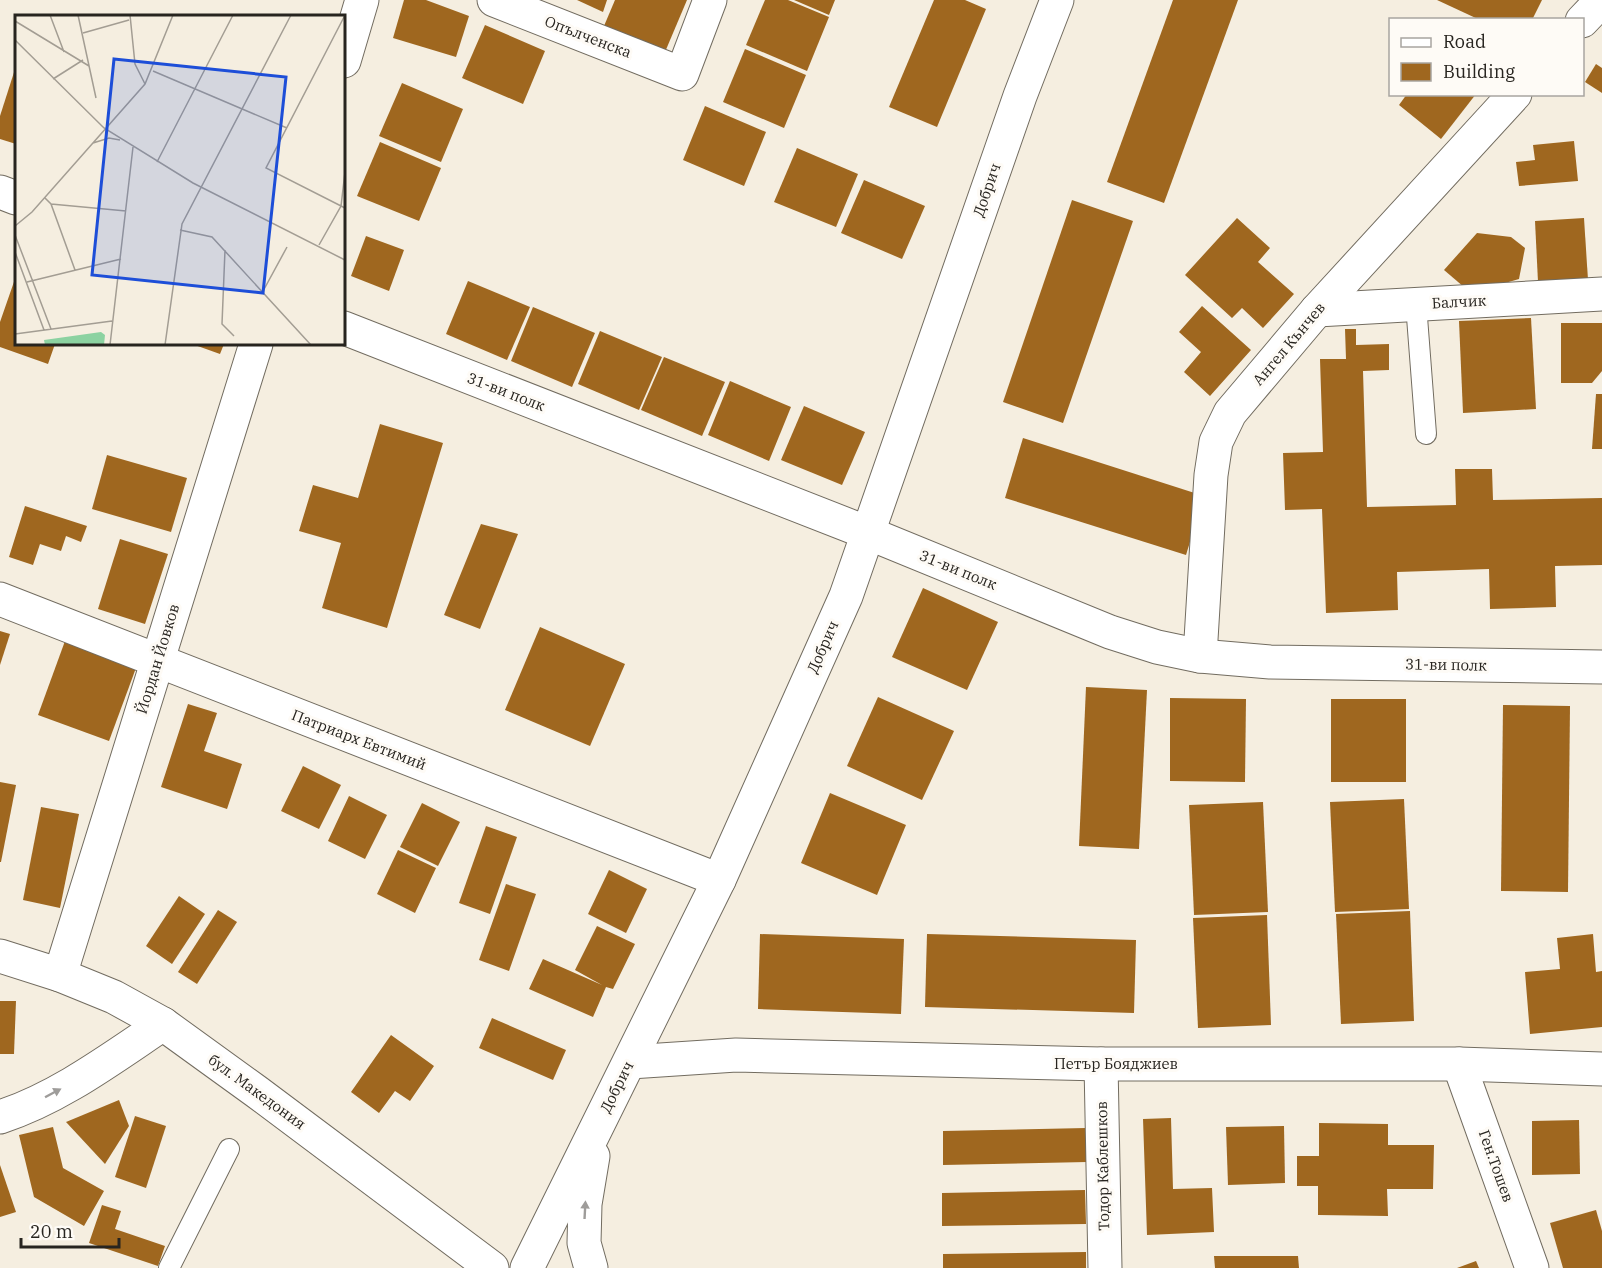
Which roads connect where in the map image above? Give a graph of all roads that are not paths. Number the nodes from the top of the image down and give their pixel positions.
1 (362, 0) edge
2 (494, 0) edge
3 (711, 0) edge
4 (1057, 0) edge
5 (345, 58) edge
6 (1513, 96) edge
7 (0, 192) edge
8 (15, 198) edge
9 (1602, 294) edge
10 (1416, 304) junction
11 (1317, 310) junction
12 (345, 328) edge
13 (256, 345) edge
14 (1426, 434) dead end
15 (868, 533) junction
16 (0, 599) edge
17 (1200, 656) junction
18 (157, 661) junction
19 (1602, 668) edge
20 (719, 880) junction
21 (0, 956) edge
22 (60, 975) junction
23 (163, 1024) junction
24 (630, 1062) junction
25 (1101, 1064) junction
26 (1459, 1064) junction
27 (1602, 1069) edge
28 (0, 1117) edge
29 (598, 1124) junction
30 (229, 1149) dead end
31 (170, 1268) edge
32 (492, 1268) edge
33 (526, 1268) edge
34 (591, 1268) edge
35 (1105, 1268) edge
36 (1532, 1268) edge

1 - 5 street
2 - 3 street, Опълченска
4 - 15 street, Добрич
6 - 11 street, Ангел Кънчев
7 - 8 street
9 - 10 street, Балчик
10 - 11 street, Балчик
10 - 14 lane
11 - 17 street, Ангел Кънчев
12 - 15 street, 31-ви полк
13 - 18 street, Йордан Йовков
15 - 17 street, 31-ви полк
15 - 20 street, Добрич
16 - 18 street, Патриарх Евтимий
17 - 19 street, 31-ви полк
18 - 20 street, Патриарх Евтимий
18 - 22 street, Йордан Йовков
20 - 24 street, Добрич
21 - 22 street, бул. Македония
22 - 23 street, бул. Македония
28 -> 23 street
23 - 32 street, бул. Македония
24 - 25 street, Петър Бояджиев
24 - 29 street, Добрич
25 - 26 street, Петър Бояджиев
25 - 35 street, Тодор Каблешков
26 - 27 street, Петър Бояджиев
26 - 36 street, Ген.Тошев
29 - 33 street, Добрич
34 -> 29 street
30 - 31 lane

